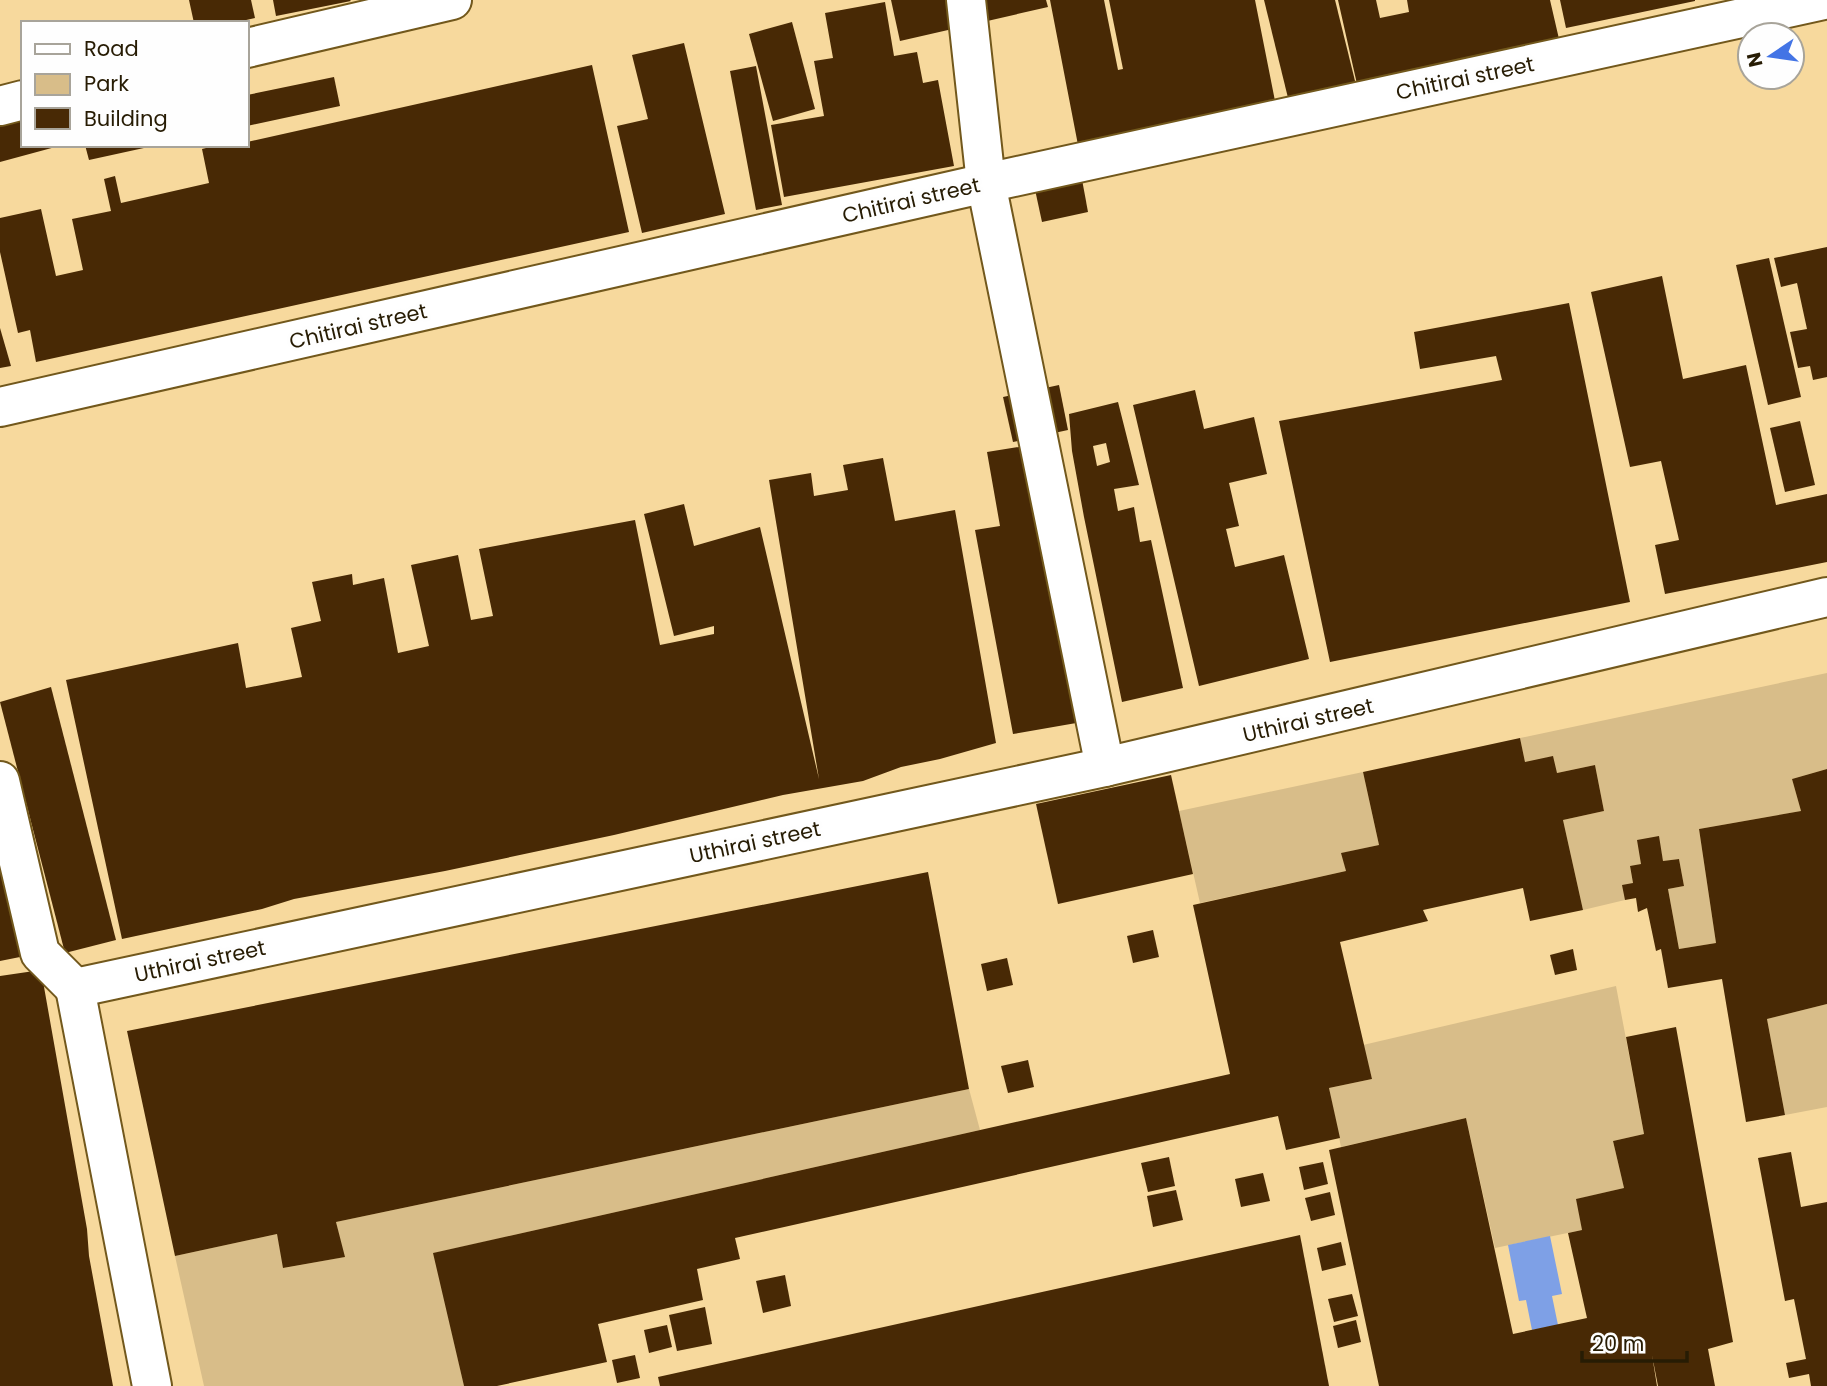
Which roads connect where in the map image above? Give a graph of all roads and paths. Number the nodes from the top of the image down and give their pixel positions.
1 (452, 0) edge
2 (966, 0) edge
3 (1824, 0) edge
4 (248, 48) edge
5 (21, 101) edge
6 (0, 106) edge
7 (986, 183) junction
8 (0, 407) edge
9 (1827, 597) edge
10 (1105, 767) junction
11 (0, 781) edge
12 (75, 988) junction
13 (152, 1386) edge

1 - 4 street
2 - 7 street
3 - 7 street, Chitirai street
5 - 6 street
7 - 8 street, Chitirai street
7 - 10 street
9 - 10 street, Uthirai street
10 - 12 street, Uthirai street
11 - 12 street
12 - 13 street

